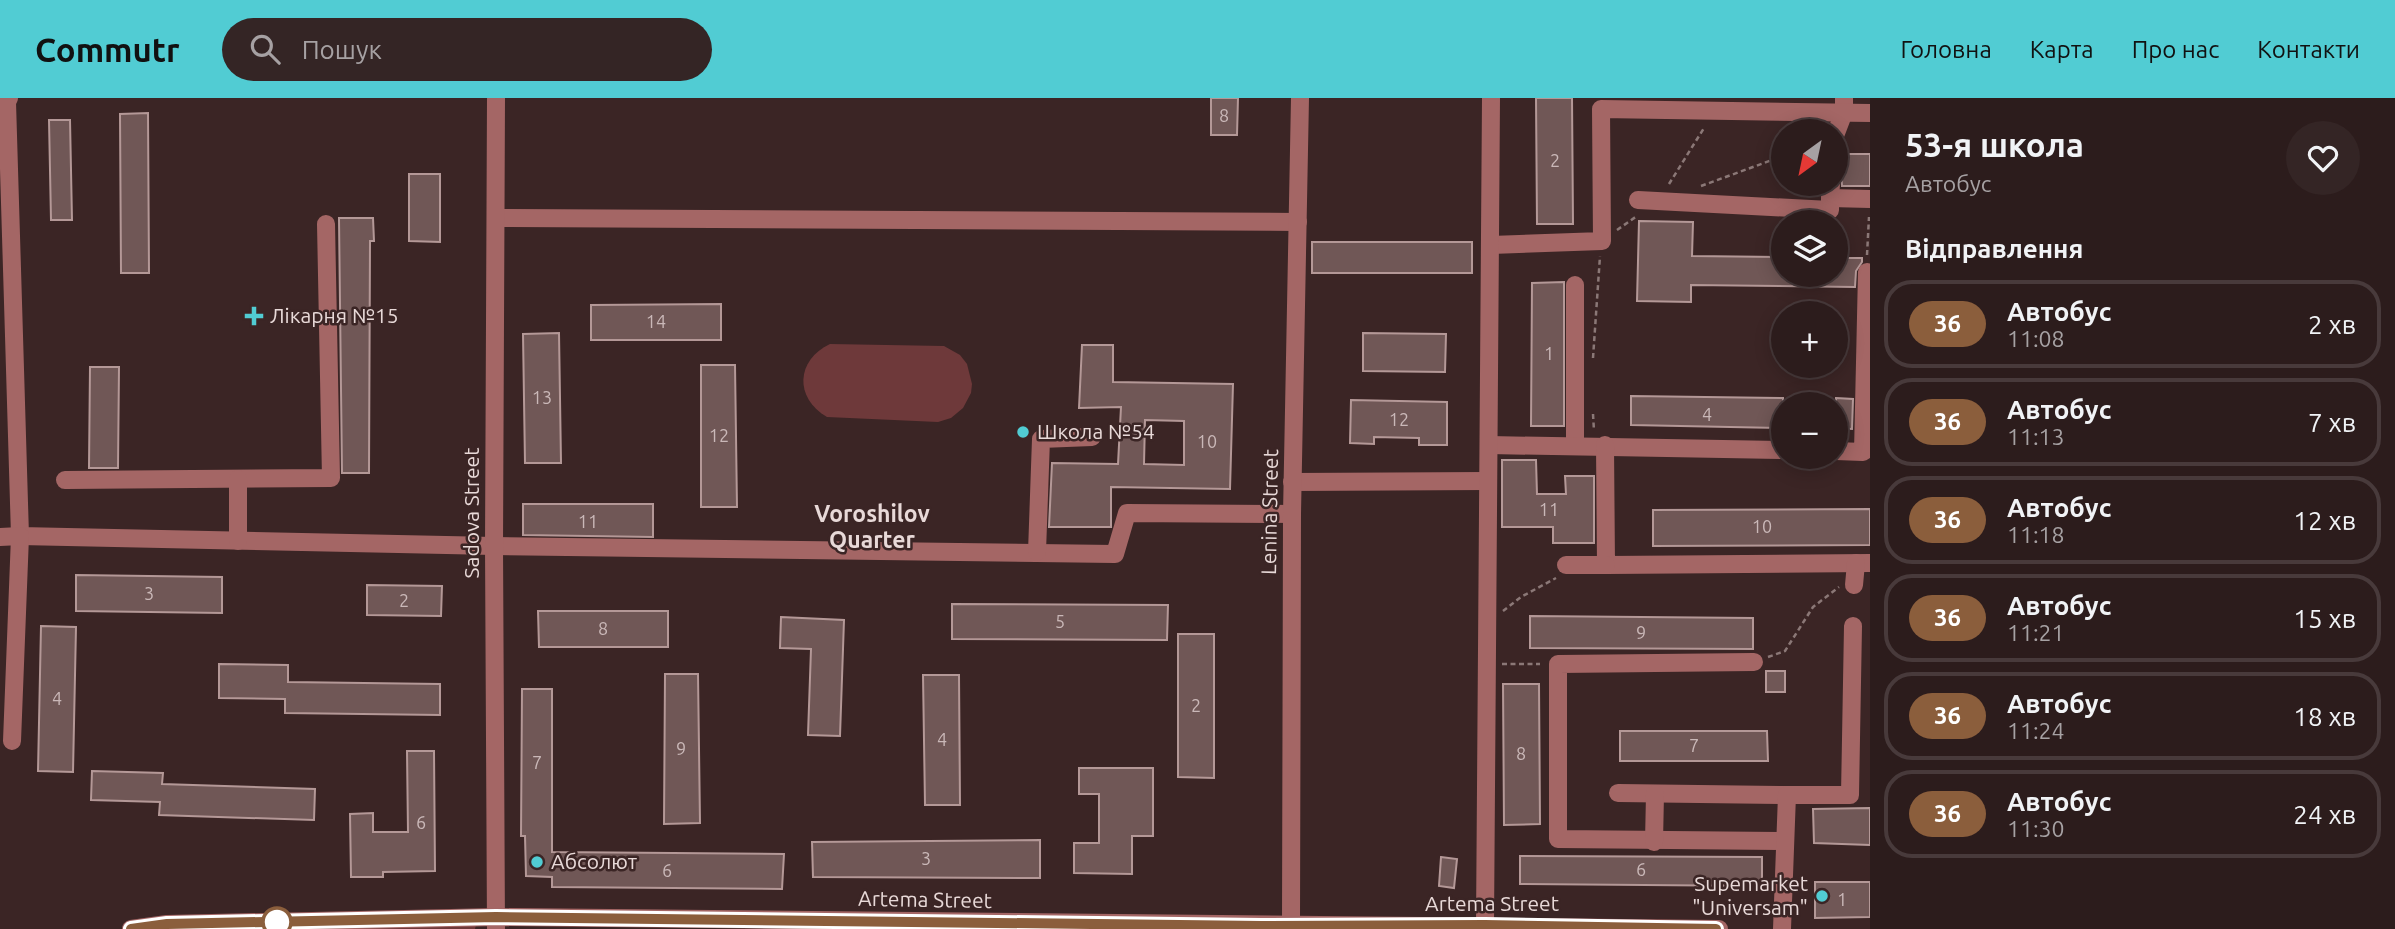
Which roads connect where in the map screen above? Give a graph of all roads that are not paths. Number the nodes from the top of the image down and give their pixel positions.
1 (9, 98) edge
2 (496, 98) edge
3 (1300, 98) edge
4 (1490, 98) edge
5 (1844, 105) edge
6 (1870, 113) edge
7 (1848, 194) edge
8 (1831, 196) edge
9 (1870, 199) edge
10 (1638, 200) dead end
11 (496, 218) junction
12 (1298, 222) junction
13 (326, 224) dead end
14 (1491, 245) junction
15 (1867, 266) road end
16 (1575, 285) dead end
17 (1092, 437) dead end
18 (1489, 445) junction
19 (1576, 445) junction
20 (1599, 445) junction
21 (1771, 450) edge
22 (1848, 452) edge
23 (238, 479) junction
24 (65, 480) dead end
25 (1487, 481) junction
26 (1292, 482) junction
27 (1292, 514) junction
28 (20, 536) junction
29 (0, 537) edge
30 (238, 541) junction
31 (494, 546) junction
32 (1037, 552) junction
33 (1606, 565) junction
34 (1859, 571) edge
35 (1562, 572) road end
36 (1853, 626) dead end
37 (1754, 662) road end
38 (12, 741) dead end
39 (1618, 793) dead end
40 (1655, 794) junction
41 (1787, 795) junction
42 (1785, 841) junction
43 (1654, 842) junction
44 (496, 923) edge
45 (764, 925) edge
46 (1485, 925) junction
47 (1291, 926) junction
48 (1351, 928) edge
49 (1394, 928) edge
50 (131, 929) edge
51 (1719, 929) edge
52 (1782, 929) edge

1 - 28 street
2 - 11 street, Sadova Street
3 - 12 street, Lenina Street
4 - 14 street
5 - 6 street
5 - 14 street
7 - 9 street
8 - 10 street
11 - 12 street
11 - 31 street, Sadova Street
12 - 26 street, Lenina Street
13 - 23 street
14 - 18 street
15 - 22 street
16 - 19 street
17 - 32 street
18 - 19 street
18 - 25 street
19 - 20 street
20 - 21 street
20 - 33 street
23 - 24 street
23 - 30 street
25 - 26 street
25 - 46 street
26 - 27 street, Lenina Street
27 - 32 street
27 - 47 street, Lenina Street
28 - 29 street
28 - 30 street
28 - 38 street
30 - 31 street
31 - 32 street
31 - 44 street, Sadova Street
33 - 34 street
33 - 35 street
36 - 41 street
37 - 43 street
39 - 40 street
40 - 41 street
40 - 43 street
41 - 42 street
42 - 43 street
42 - 52 street
44 - 45 street, Artema Street
44 - 50 street, Artema Street
45 - 47 street, Artema Street
46 - 49 street, Artema Street
46 - 51 street, Artema Street
47 - 48 street, Artema Street
48 - 49 street, Artema Street

